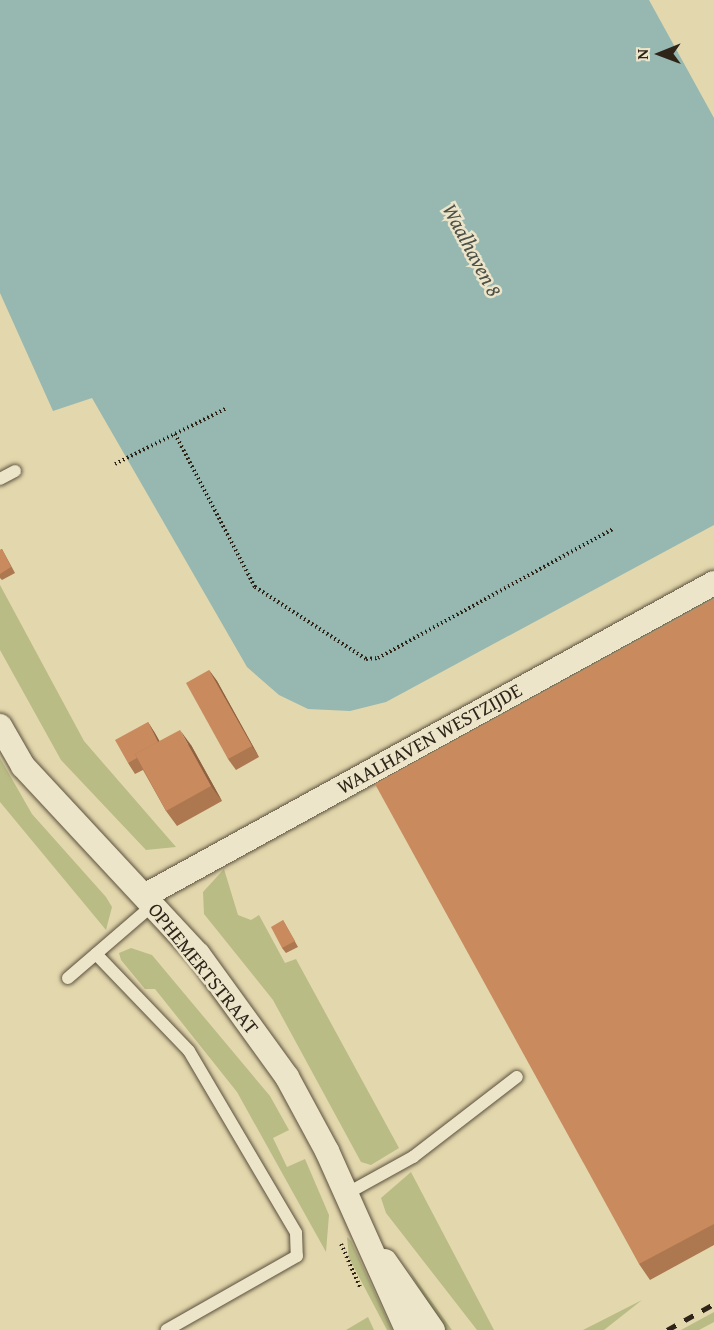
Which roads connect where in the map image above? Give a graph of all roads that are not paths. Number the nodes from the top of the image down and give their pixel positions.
1 (15, 471) dead end
2 (0, 479) edge
3 (714, 583) edge
4 (0, 726) edge
5 (150, 900) junction
6 (96, 954) junction
7 (68, 978) dead end
8 (516, 1077) dead end
9 (346, 1194) junction
10 (368, 1238) junction
11 (167, 1330) edge
12 (407, 1330) edge
13 (433, 1330) edge

1 - 2 lane
3 - 5 street, WAALHAVEN WESTZIJDE
4 - 5 street, OPHEMERTSTRAAT
5 - 6 lane
5 - 9 street, OPHEMERTSTRAAT
6 - 7 lane
6 - 11 lane
8 - 9 lane
9 - 10 street, OPHEMERTSTRAAT
10 - 12 street, OPHEMERTSTRAAT
10 - 13 street, OPHEMERTSTRAAT

